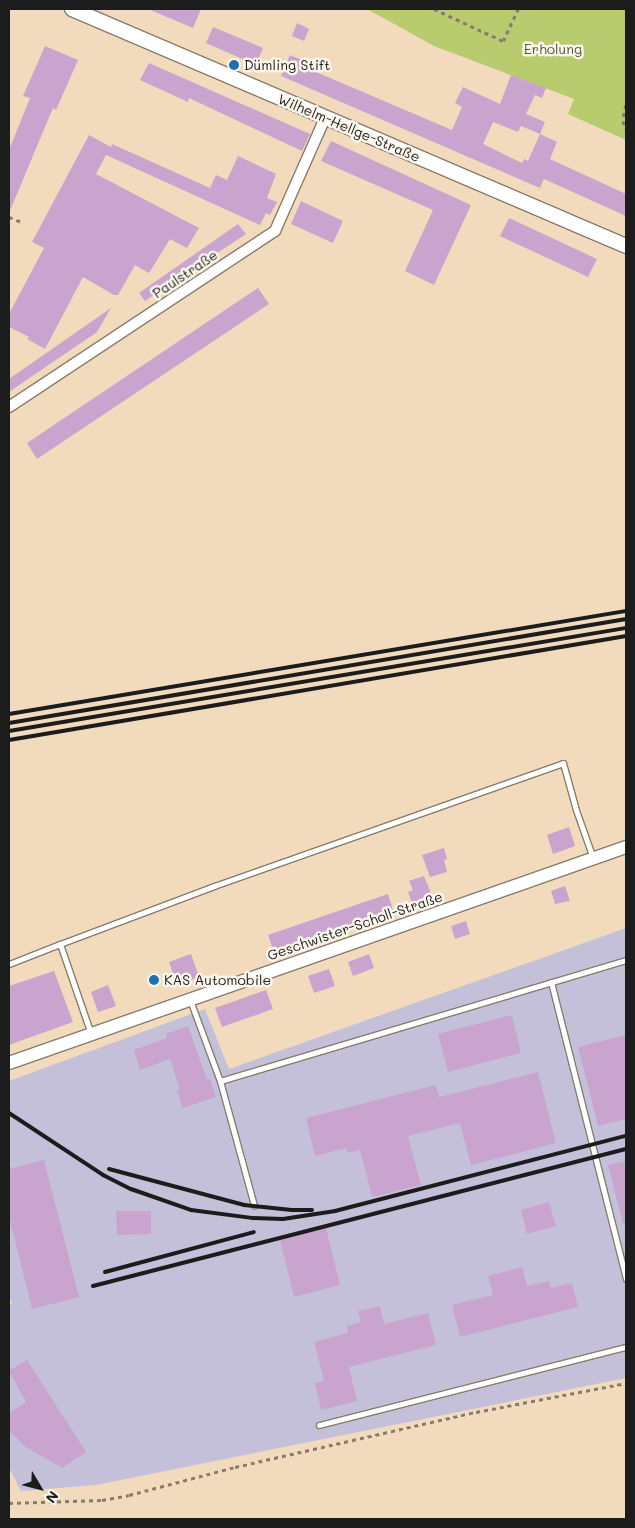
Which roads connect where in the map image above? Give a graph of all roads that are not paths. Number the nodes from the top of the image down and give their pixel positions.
1 (72, 9) edge
2 (325, 118) junction
3 (626, 246) edge
4 (9, 407) edge
5 (626, 847) edge
6 (593, 858) junction
7 (60, 944) junction
8 (626, 960) edge
9 (9, 964) edge
10 (551, 982) junction
11 (190, 1000) junction
12 (91, 1034) junction
13 (9, 1063) edge
14 (220, 1081) junction
15 (254, 1205) dead end
16 (626, 1279) edge
17 (626, 1347) edge
18 (319, 1425) dead end

1 - 2 main road, Wilhelm-Hellge-Straße
2 - 3 main road, Wilhelm-Hellge-Straße
2 - 4 street, Paulstraße
5 - 6 street, Geschwister-Scholl-Straße
6 - 7 lane
6 - 11 street, Geschwister-Scholl-Straße
7 - 9 lane
7 - 12 lane
8 - 10 lane
10 - 14 lane
10 - 16 lane
11 - 12 street, Geschwister-Scholl-Straße
11 - 14 lane
12 - 13 street, Geschwister-Scholl-Straße
14 - 15 lane
17 - 18 lane

